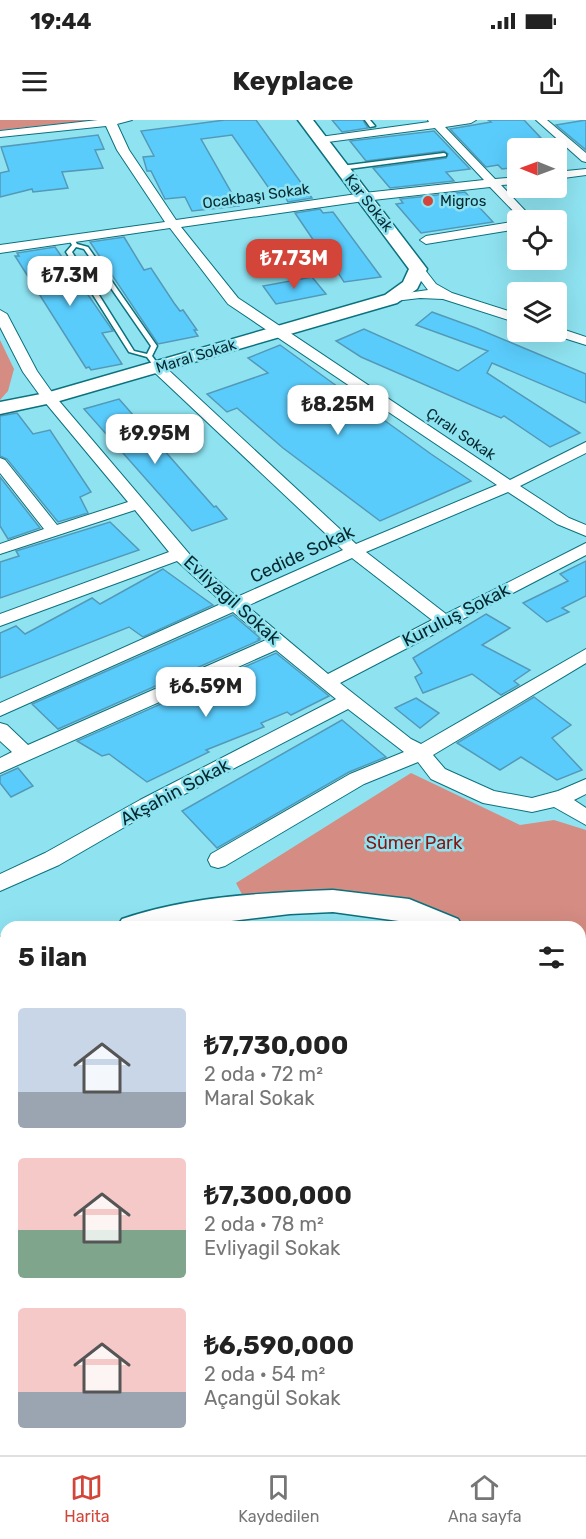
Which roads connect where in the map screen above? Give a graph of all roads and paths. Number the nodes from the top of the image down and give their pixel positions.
1 (127, 120) edge
2 (304, 120) edge
3 (367, 120) edge
4 (471, 120) edge
5 (541, 120) edge
6 (110, 122) junction
7 (436, 122) edge
8 (372, 126) dead end
9 (0, 134) edge
10 (320, 140) junction
11 (444, 155) dead end
12 (586, 159) edge
13 (341, 168) junction
14 (586, 172) edge
15 (567, 175) edge
16 (507, 181) edge
17 (493, 183) junction
18 (364, 197) junction
19 (519, 210) edge
20 (172, 223) junction
21 (507, 227) edge
22 (426, 240) dead end
23 (73, 242) junction
24 (0, 249) edge
25 (418, 269) junction
26 (447, 296) junction
27 (391, 299) junction
28 (507, 315) edge
29 (1, 321) edge
30 (279, 331) junction
31 (567, 335) edge
32 (586, 341) edge
33 (154, 362) junction
34 (49, 398) junction
35 (0, 408) edge
36 (586, 447) edge
37 (0, 463) edge
38 (508, 486) junction
39 (137, 504) junction
40 (54, 531) junction
41 (586, 531) edge
42 (586, 548) edge
43 (0, 549) edge
44 (354, 551) junction
45 (179, 554) junction
46 (236, 606) junction
47 (0, 620) edge
48 (444, 621) junction
49 (278, 642) junction
50 (586, 655) edge
51 (327, 682) junction
52 (350, 700) junction
53 (0, 710) edge
54 (0, 730) edge
55 (421, 753) junction
56 (26, 754) junction
57 (0, 766) edge
58 (586, 786) edge
59 (556, 799) junction
60 (586, 818) edge
61 (218, 860) dead end
62 (0, 883) edge
63 (158, 921) edge
64 (433, 921) edge

1 - 6 street
2 - 10 street, Kar Sokak
3 - 8 lane
4 - 7 street
5 - 12 street
6 - 9 street
6 - 20 street, Çıralı Sokak
7 - 10 street
7 - 17 street
10 - 13 street, Kar Sokak
11 - 13 lane
13 - 18 street, Kar Sokak
14 - 15 street
16 - 17 street, Ocakbaşı Sokak
17 - 18 street, Ocakbaşı Sokak
17 - 19 street
18 - 20 street, Ocakbaşı Sokak
18 - 25 street, Kar Sokak
20 - 23 street, Ocakbaşı Sokak
20 - 30 street, Çıralı Sokak
21 - 22 street
23 - 24 street, Ocakbaşı Sokak
23 - 33 lane
23 - 33 lane
25 - 26 street, Kar Sokak
25 - 27 street
26 - 27 street
26 - 28 street
27 - 30 street, Maral Sokak
29 - 34 street, Evliyagil Sokak
30 - 33 street, Maral Sokak
30 - 38 street, Çıralı Sokak
31 - 32 street
33 - 34 street, Maral Sokak
33 - 44 street
34 - 35 street, Maral Sokak
34 - 39 street, Evliyagil Sokak
36 - 38 street, Cedide Sokak
37 - 40 street
38 - 41 street, Çıralı Sokak
38 - 44 street, Cedide Sokak
39 - 40 street
39 - 45 street, Evliyagil Sokak
40 - 43 street
42 - 48 street, Kuruluş Sokak
44 - 46 street, Cedide Sokak
44 - 48 street
45 - 46 street, Evliyagil Sokak
45 - 47 street
46 - 49 street, Evliyagil Sokak
46 - 53 street, Cedide Sokak
48 - 51 street, Kuruluş Sokak
49 - 51 street, Evliyagil Sokak
49 - 56 street
50 - 55 street
51 - 52 street, Evliyagil Sokak
52 - 55 street, Evliyagil Sokak
52 - 62 street, Akşahin Sokak
54 - 56 street
55 - 59 street, Evliyagil Sokak
55 - 61 street
56 - 57 street
58 - 59 street
59 - 60 street
63 - 64 street

